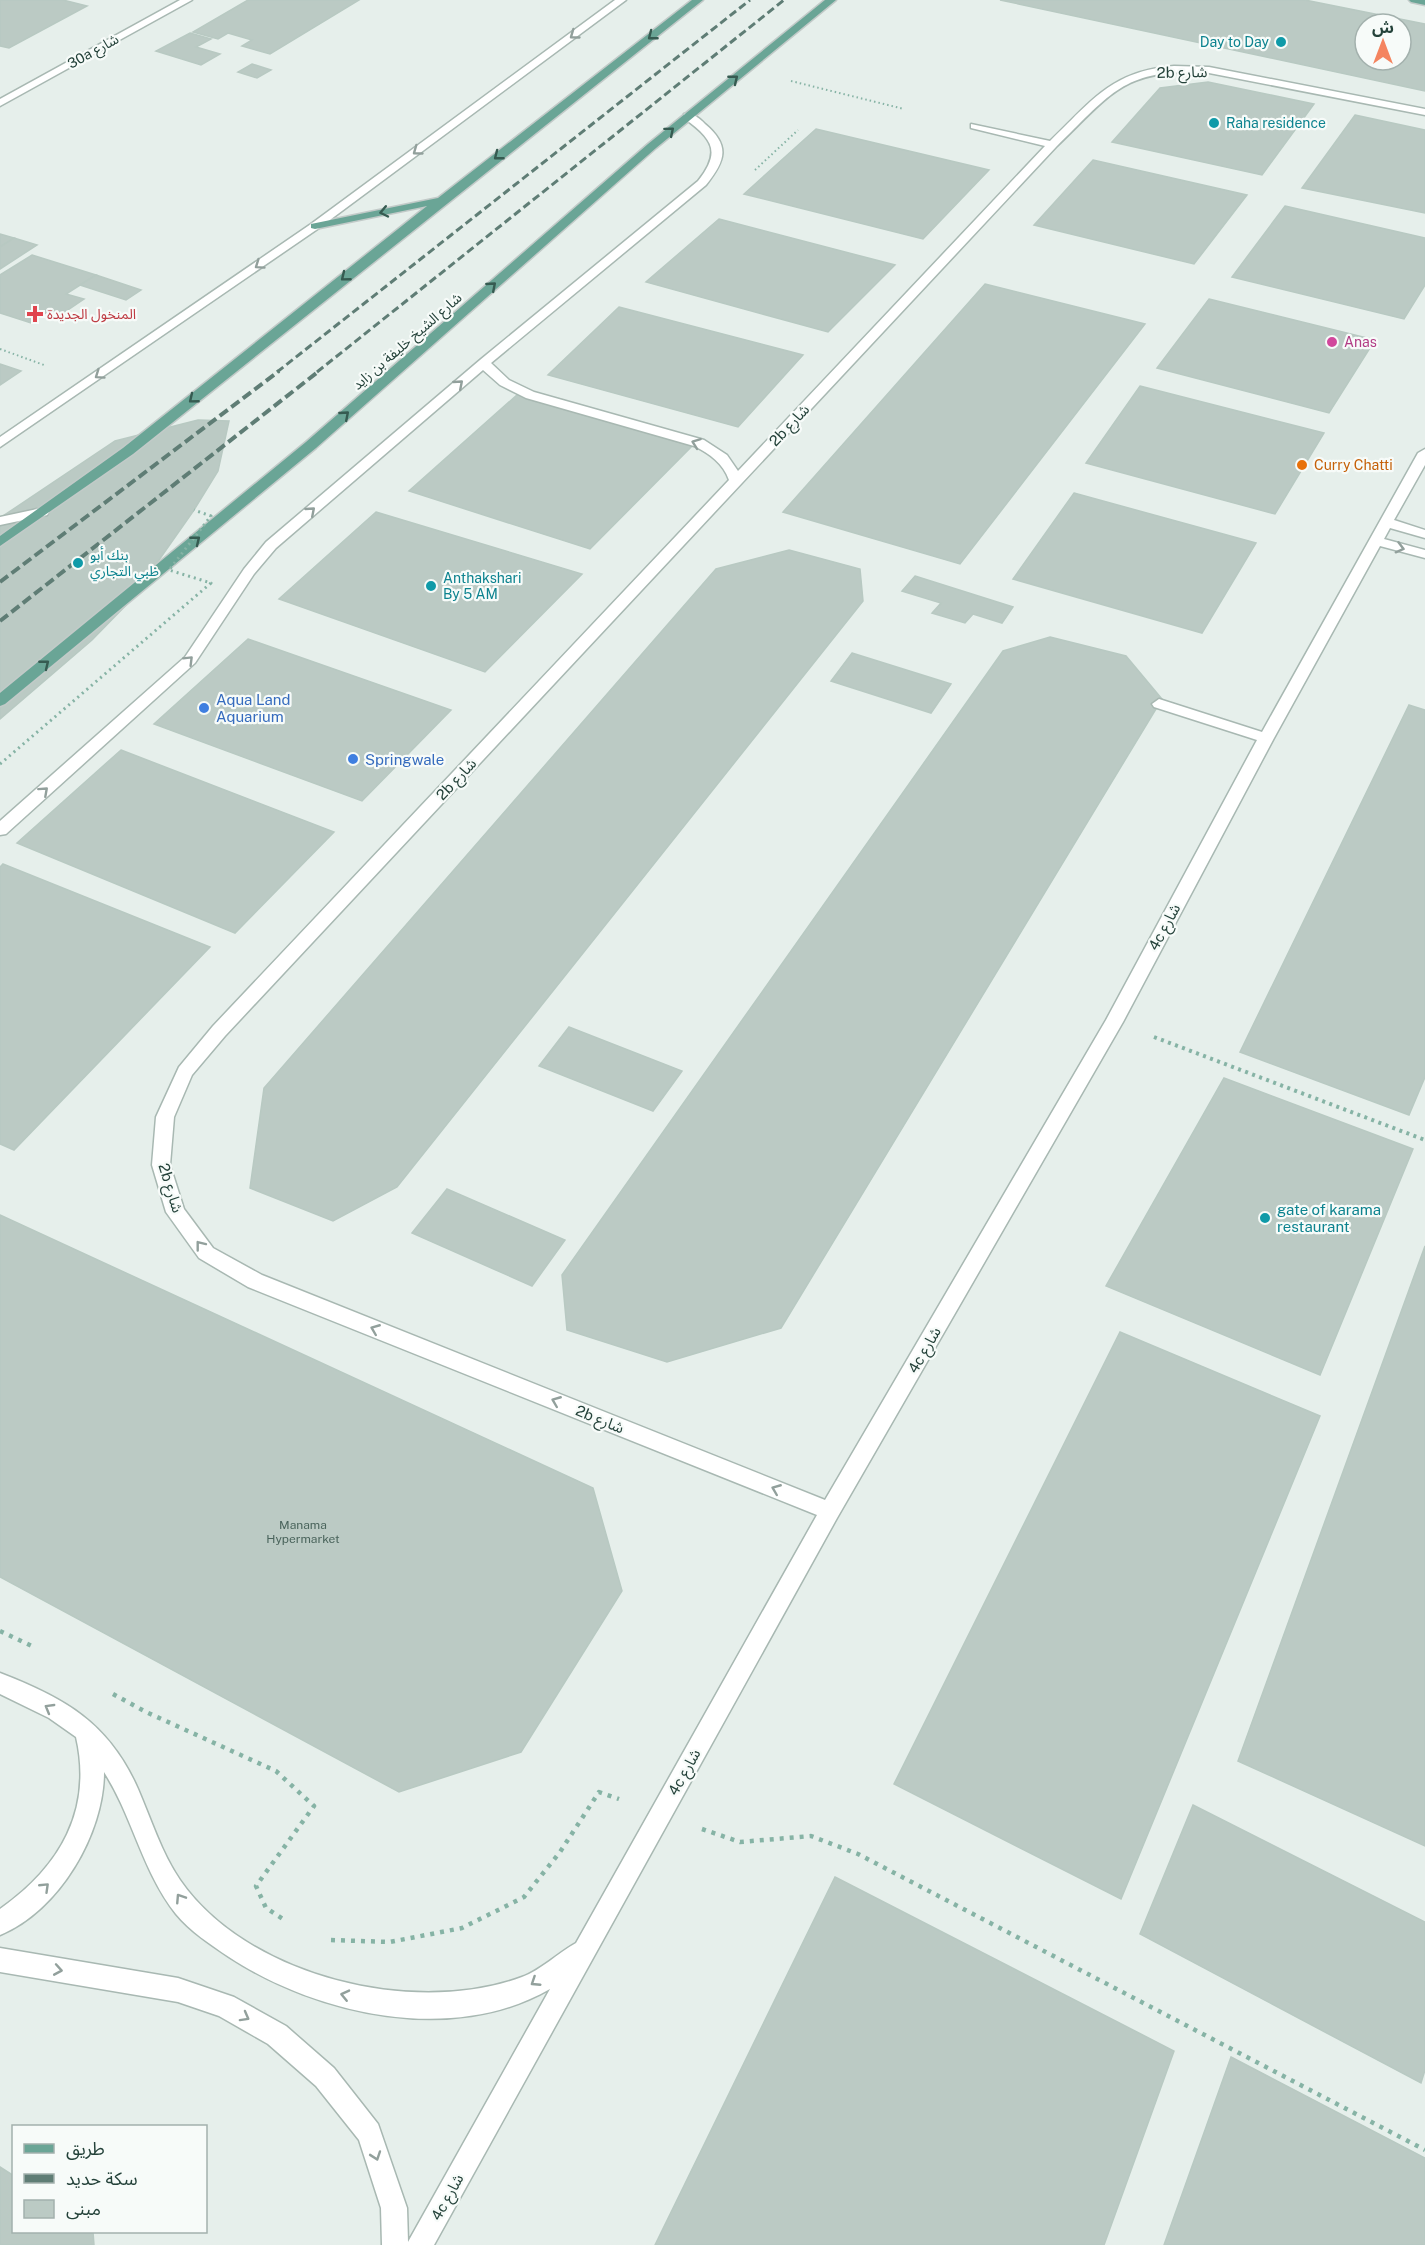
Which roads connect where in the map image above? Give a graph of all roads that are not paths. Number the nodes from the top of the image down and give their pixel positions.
1 (187, 0) edge
2 (621, 0) edge
3 (698, 0) edge
4 (831, 0) edge
5 (846, 0) edge
6 (1414, 0) edge
7 (1425, 2) edge
8 (809, 17) junction
9 (0, 103) edge
10 (1425, 112) edge
11 (688, 116) junction
12 (975, 126) dead end
13 (1052, 145) junction
14 (442, 200) junction
15 (315, 226) junction
16 (484, 363) junction
17 (0, 443) edge
18 (1425, 453) edge
19 (736, 482) junction
20 (42, 512) junction
21 (0, 521) edge
22 (1386, 522) junction
23 (1425, 534) edge
24 (1376, 541) junction
25 (0, 542) edge
26 (1425, 554) edge
27 (0, 701) edge
28 (1159, 704) dead end
29 (1266, 738) junction
30 (0, 830) edge
31 (830, 1511) junction
32 (0, 1683) edge
33 (86, 1731) junction
34 (0, 1923) edge
35 (584, 1951) junction
36 (0, 1960) edge
37 (394, 2245) edge
38 (420, 2245) edge

1 - 9 street, 30a شارع
2 -> 15 street
3 -> 14 main road
4 - 8 main road, شارع الشيخ خليفة بن زايد
5 - 8 main road
6 - 7 main road
11 -> 8 main road, شارع الشيخ خليفة بن زايد
10 - 13 street, 2b شارع
11 - 16 street
27 -> 11 main road, شارع الشيخ خليفة بن زايد
12 - 13 street
13 - 19 street, 2b شارع
14 -> 15 main road
14 -> 20 main road
15 -> 17 street
19 -> 16 street
30 -> 16 street
18 - 22 street, 4c شارع
31 -> 19 street, 2b شارع
20 - 21 street
20 - 25 main road
22 - 23 street
22 - 24 street, 4c شارع
24 -> 26 street
24 - 29 street, 4c شارع
28 - 29 street
29 - 31 street, 4c شارع
31 - 35 street, 4c شارع
33 -> 32 street
34 -> 33 street
35 -> 33 street
35 - 38 street, 4c شارع
36 -> 37 street

